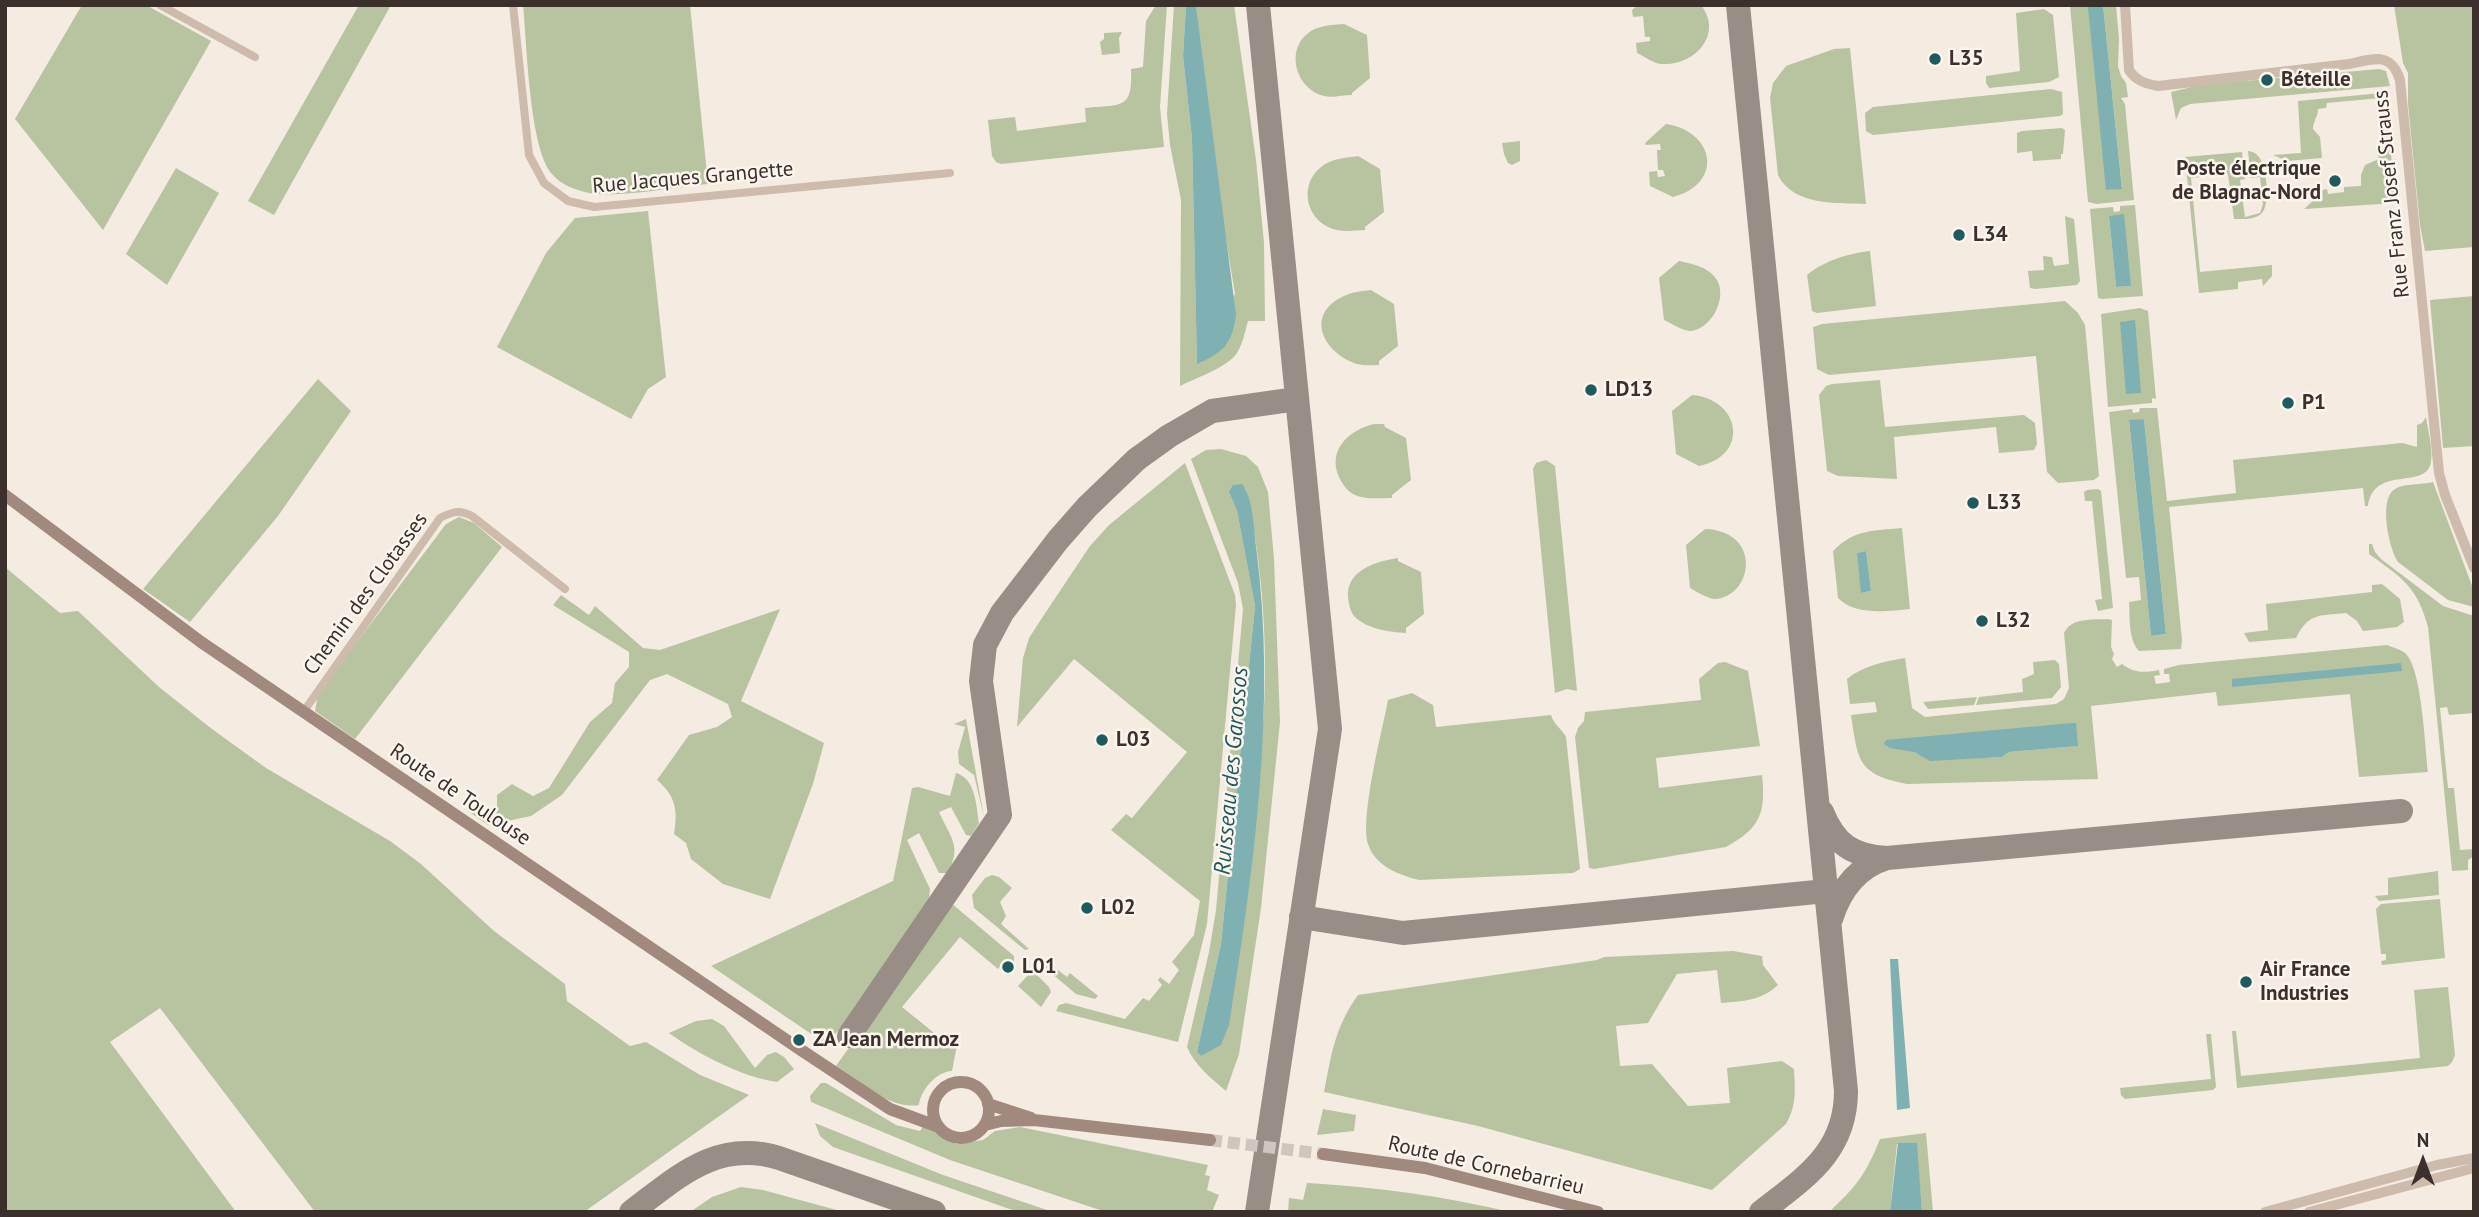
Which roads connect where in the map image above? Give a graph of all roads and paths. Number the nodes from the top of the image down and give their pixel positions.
1 (160, 5) edge
2 (513, 5) edge
3 (2125, 5) edge
4 (255, 57) dead end
5 (950, 173) dead end
6 (5, 495) edge
7 (2474, 568) edge
8 (565, 589) dead end
9 (304, 711) junction
10 (935, 1102) junction
11 (988, 1104) junction
12 (902, 1114) junction
13 (1034, 1120) junction
14 (985, 1125) junction
15 (939, 1126) junction
16 (1210, 1140) tunnel mouth
17 (1322, 1154) tunnel mouth
18 (2474, 1158) edge
19 (2474, 1168) edge
20 (1598, 1212) edge
21 (2264, 1212) edge
22 (2309, 1212) edge

1 - 4 street
2 - 5 street, Rue Jacques Grangette
3 - 7 street, Rue Franz Josef Strauss
6 - 9 main road, Route de Toulouse
8 - 9 street, Chemin des Clotasses
9 - 12 main road, Route de Toulouse
10 - 11 main road
10 - 12 main road
10 - 15 main road
11 - 13 main road
11 - 14 main road
12 - 15 main road, Route de Toulouse
13 - 14 main road
13 - 16 main road
14 - 15 main road
17 - 20 main road, Route de Cornebarrieu
18 - 21 street
19 - 22 street

